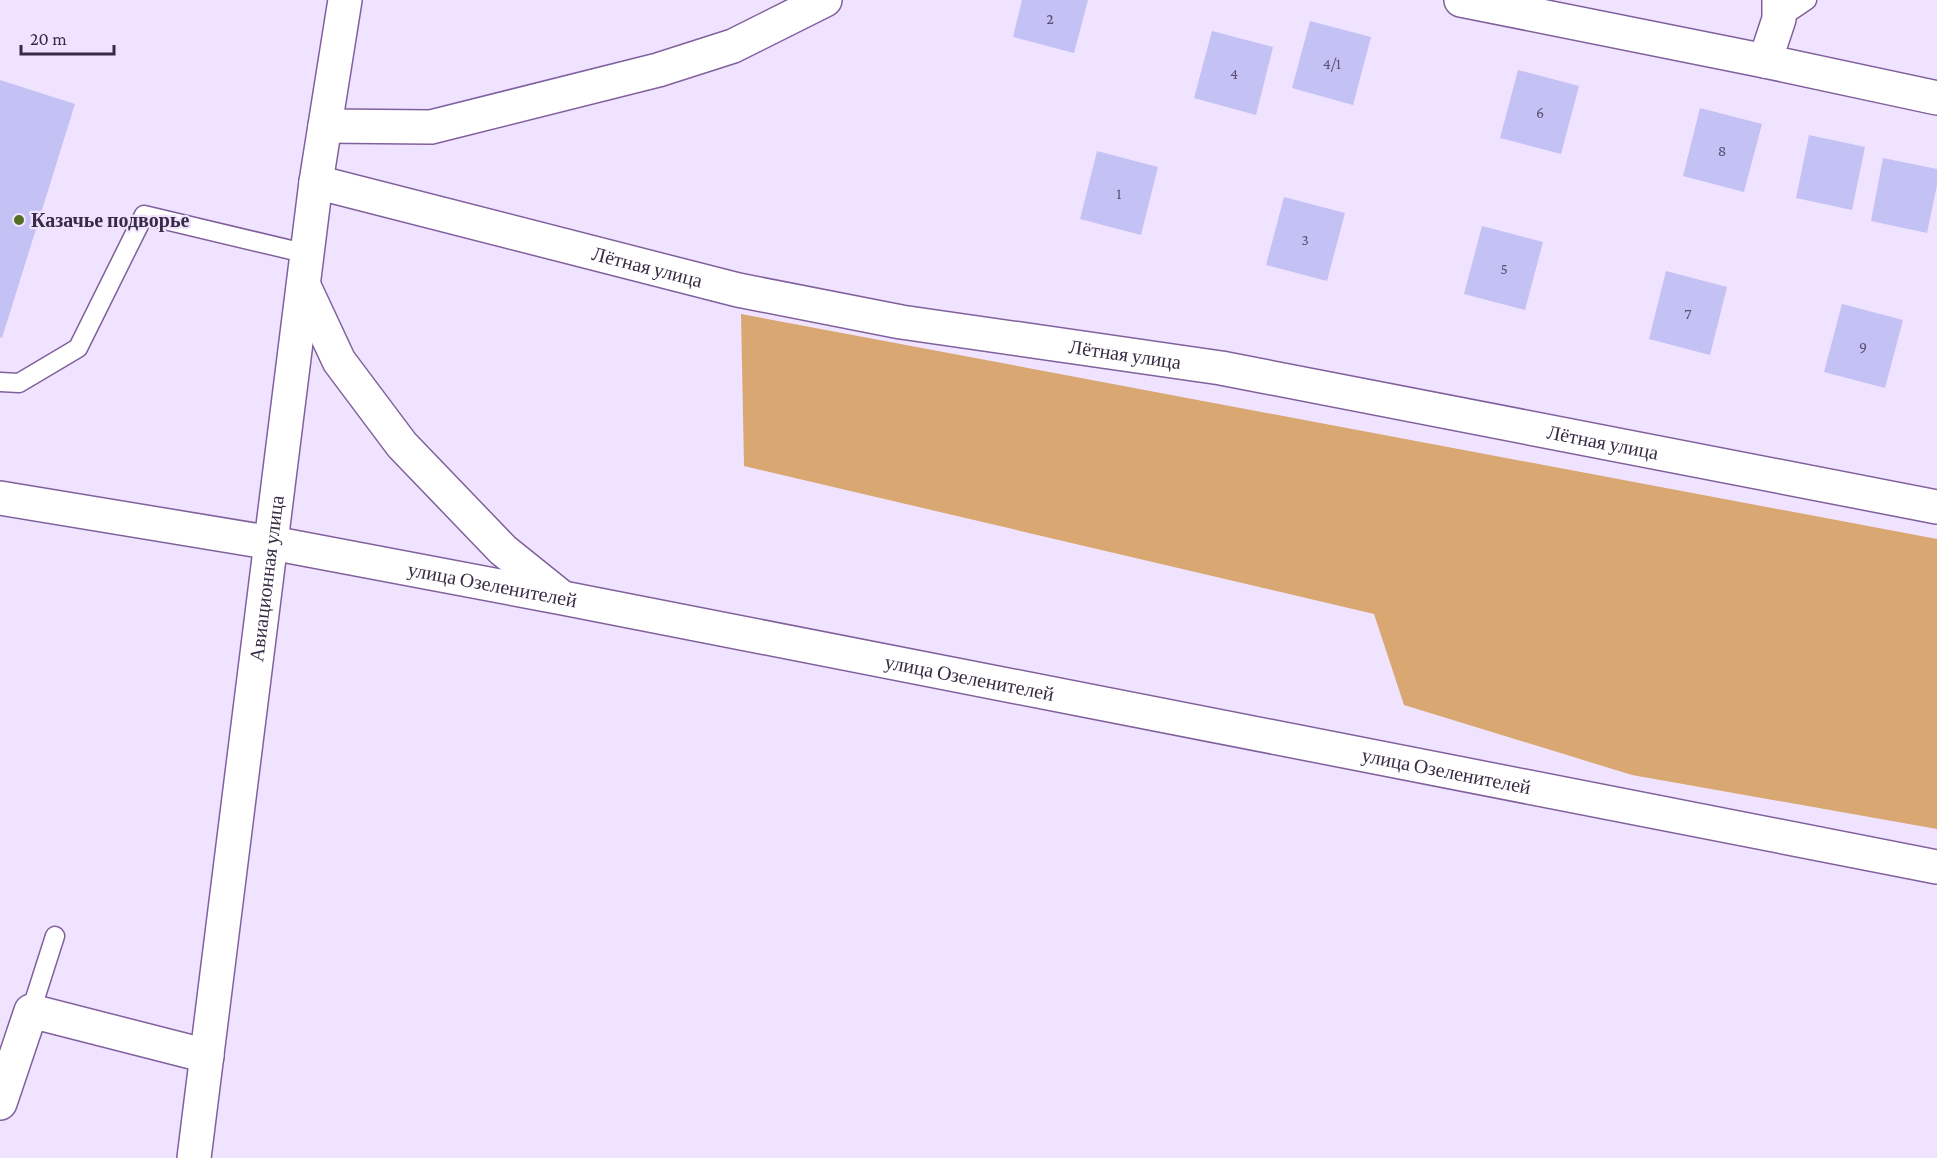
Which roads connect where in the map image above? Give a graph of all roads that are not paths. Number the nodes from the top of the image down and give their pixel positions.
1 (345, 0) edge
2 (825, 0) edge
3 (1461, 0) edge
4 (1807, 0) edge
5 (1779, 9) edge
6 (1766, 61) junction
7 (1937, 98) edge
8 (325, 126) junction
9 (316, 182) junction
10 (308, 254) junction
11 (304, 286) junction
12 (0, 382) edge
13 (0, 498) edge
14 (1937, 507) edge
15 (272, 543) junction
16 (563, 598) junction
17 (1937, 867) edge
18 (55, 936) dead end
19 (31, 1011) junction
20 (207, 1056) junction
21 (0, 1103) edge
22 (194, 1158) edge

1 - 8 street, Авиационная улица
2 - 8 street
3 - 6 street
4 - 5 lane
5 - 6 street
6 - 7 street
8 - 9 street, Авиационная улица
9 - 10 street, Авиационная улица
9 - 14 street, Лётная улица
10 - 11 street, Авиационная улица
10 - 12 lane
11 - 15 street, Авиационная улица
11 - 16 street
13 - 15 street, улица Озеленителей
15 - 16 street, улица Озеленителей
15 - 20 street, Авиационная улица
16 - 17 street, улица Озеленителей
18 - 19 lane
19 - 20 street
19 - 21 street
20 - 22 street, Авиационная улица

